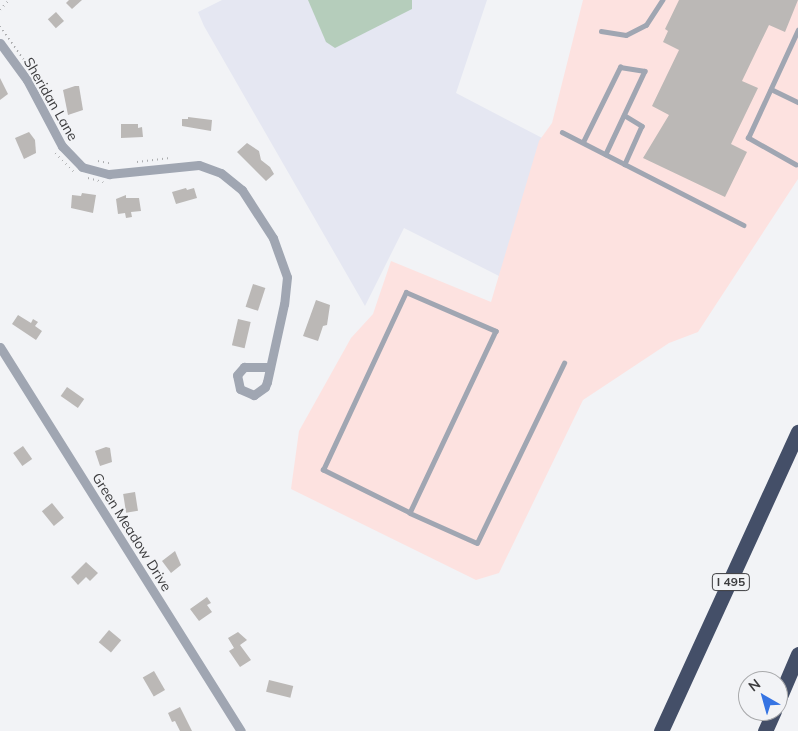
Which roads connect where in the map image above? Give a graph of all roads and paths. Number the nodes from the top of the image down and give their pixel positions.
1 (9, 0) edge
2 (662, 0) edge
3 (0, 10) edge
4 (0, 26) edge
5 (798, 30) edge
6 (601, 31) dead end
7 (0, 43) edge
8 (40, 84) dead end
9 (771, 89) junction
10 (798, 102) edge
11 (624, 115) junction
12 (562, 132) dead end
13 (583, 142) junction
14 (54, 151) dead end
15 (606, 154) junction
16 (174, 158) dead end
17 (97, 161) dead end
18 (130, 162) dead end
19 (122, 164) dead end
20 (625, 164) junction
21 (796, 164) dead end
22 (109, 183) dead end
23 (744, 225) dead end
24 (0, 347) edge
25 (564, 363) dead end
26 (270, 367) dead end
27 (798, 432) edge
28 (410, 513) junction
29 (798, 654) edge
30 (788, 678) edge
31 (241, 731) edge
32 (661, 731) edge

1 - 3 path
2 - 6 lane
4 - 8 path
5 - 9 lane
7 - 26 street, Sheridan Lane
9 - 10 lane
9 - 21 lane
11 - 13 lane
11 - 15 lane
11 - 20 lane
12 - 13 lane
13 - 15 lane
14 - 22 path
15 - 20 lane
16 - 18 path
17 - 19 path
20 - 23 lane
24 - 31 street, Green Meadow Drive
25 - 28 lane
27 - 32 highway, I 495
28 - 28 lane
29 - 30 highway

